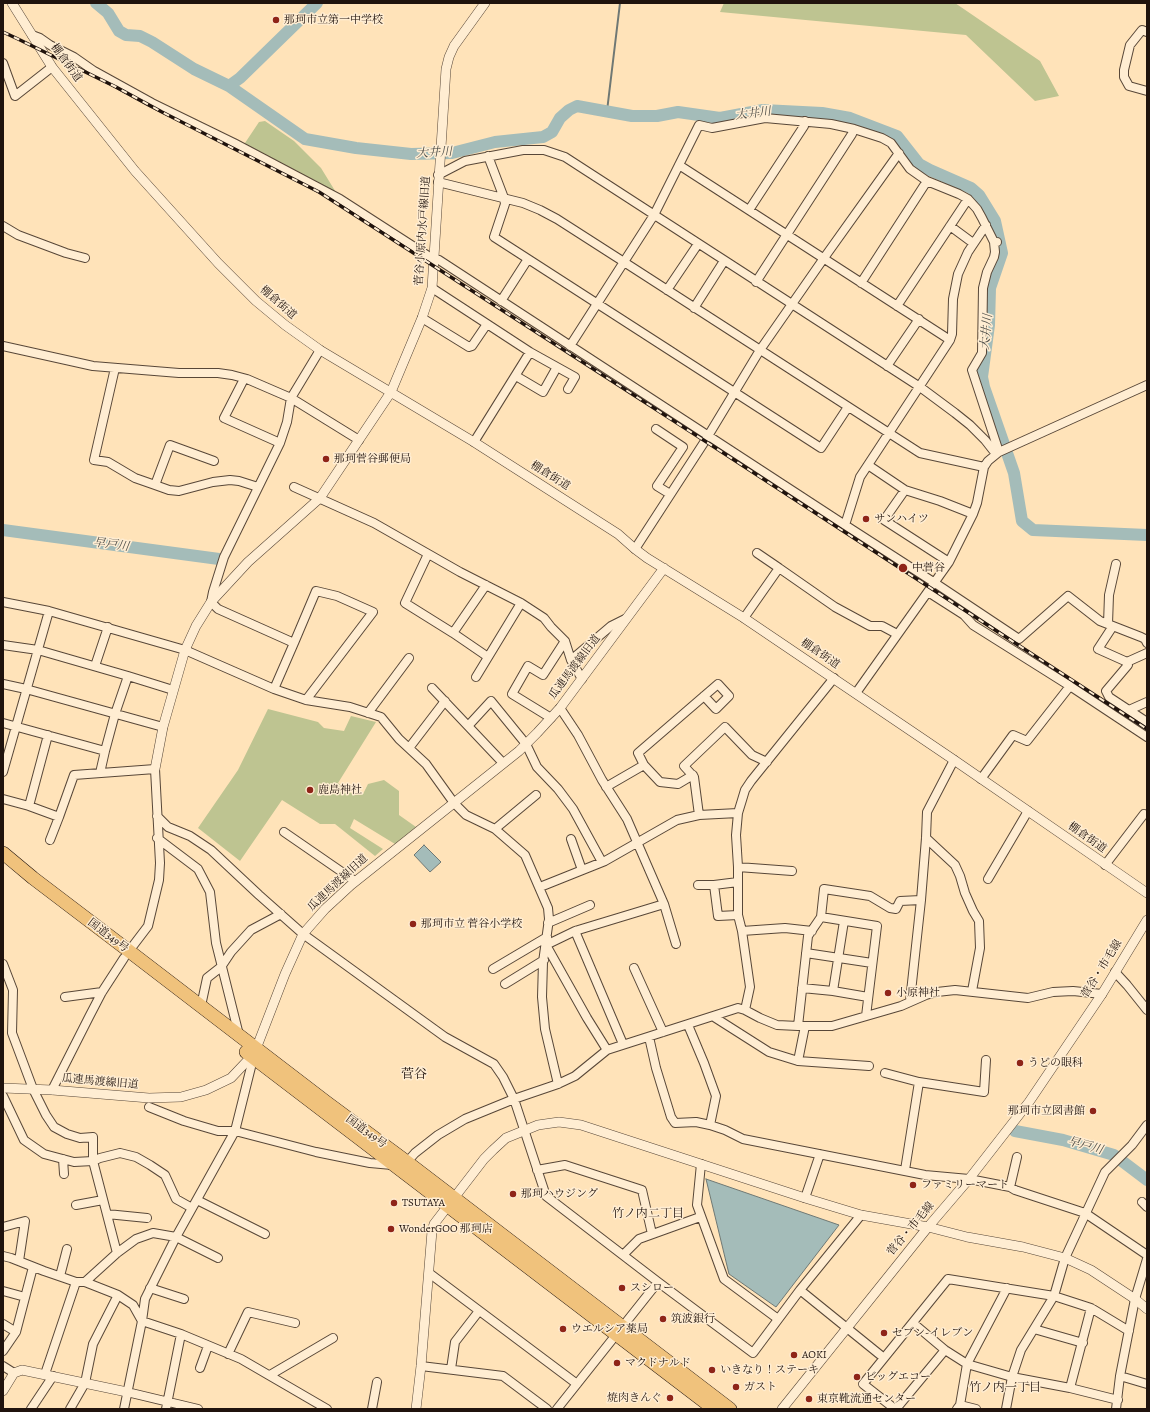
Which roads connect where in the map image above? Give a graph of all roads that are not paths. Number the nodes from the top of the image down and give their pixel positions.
1 (12, 3) edge
2 (485, 3) edge
3 (1147, 32) edge
4 (32, 35) junction
5 (3, 63) edge
6 (52, 67) junction
7 (1147, 91) edge
8 (805, 121) junction
9 (854, 129) junction
10 (899, 154) junction
11 (488, 156) junction
12 (679, 164) junction
13 (438, 178) junction
14 (927, 180) junction
15 (504, 198) junction
16 (968, 200) junction
17 (748, 210) junction
18 (654, 215) junction
19 (986, 225) junction
20 (3, 226) edge
21 (950, 226) junction
22 (787, 234) junction
23 (973, 243) junction
24 (698, 244) junction
25 (85, 258) dead end
26 (824, 258) junction
27 (433, 259) junction
28 (528, 259) junction
29 (724, 261) junction
30 (624, 262) junction
31 (756, 282) junction
32 (861, 283) junction
33 (432, 288) junction
34 (667, 290) junction
35 (501, 301) junction
36 (597, 304) junction
37 (791, 304) junction
38 (897, 306) junction
39 (694, 308) junction
40 (422, 318) junction
41 (919, 319) junction
42 (487, 324) junction
43 (950, 340) junction
44 (3, 346) edge
45 (570, 346) junction
46 (320, 350) junction
47 (760, 350) junction
48 (530, 352) junction
49 (887, 366) junction
50 (557, 367) junction
51 (115, 368) junction
52 (516, 376) junction
53 (244, 378) junction
54 (1147, 385) edge
55 (920, 387) junction
56 (568, 389) dead end
57 (391, 392) junction
58 (734, 392) junction
59 (291, 398) junction
60 (848, 407) junction
61 (656, 429) dead end
62 (889, 434) junction
63 (709, 436) junction
64 (359, 440) junction
65 (474, 442) junction
66 (280, 443) junction
67 (998, 453) junction
68 (214, 461) dead end
69 (868, 465) junction
70 (984, 467) junction
71 (155, 485) junction
72 (258, 487) junction
73 (294, 487) dead end
74 (905, 490) junction
75 (670, 494) junction
76 (320, 498) junction
77 (973, 514) junction
78 (845, 525) junction
79 (635, 549) junction
80 (757, 553) dead end
81 (428, 554) junction
82 (949, 562) junction
83 (1116, 564) dead end
84 (664, 568) junction
85 (779, 568) junction
86 (935, 583) junction
87 (486, 585) junction
88 (928, 592) junction
89 (3, 602) edge
90 (211, 602) junction
91 (521, 603) junction
92 (49, 611) junction
93 (744, 618) junction
94 (625, 619) junction
95 (1110, 625) junction
96 (108, 627) junction
97 (453, 633) junction
98 (897, 634) junction
99 (565, 641) junction
100 (294, 643) junction
101 (1147, 643) edge
102 (3, 645) edge
103 (38, 650) junction
104 (185, 650) junction
105 (1147, 653) edge
106 (488, 657) junction
107 (409, 658) dead end
108 (571, 660) junction
109 (1127, 662) junction
110 (95, 666) junction
111 (128, 676) junction
112 (476, 677) dead end
113 (834, 678) junction
114 (582, 679) junction
115 (3, 684) edge
116 (1070, 686) junction
117 (432, 688) dead end
118 (26, 689) junction
119 (274, 689) junction
120 (173, 690) junction
121 (856, 693) junction
122 (704, 696) dead end
123 (306, 700) junction
124 (445, 701) junction
125 (1147, 702) edge
126 (560, 708) junction
127 (1128, 710) junction
128 (368, 713) junction
129 (115, 714) junction
130 (551, 718) junction
131 (1147, 722) edge
132 (3, 723) edge
133 (16, 726) junction
134 (468, 726) junction
135 (162, 727) junction
136 (48, 735) junction
137 (1147, 737) edge
138 (526, 744) junction
139 (409, 748) junction
140 (105, 751) junction
141 (954, 760) junction
142 (767, 762) junction
143 (503, 764) junction
144 (644, 765) junction
145 (155, 769) junction
146 (3, 772) edge
147 (100, 773) junction
148 (692, 775) junction
149 (981, 779) junction
150 (606, 787) junction
151 (536, 796) dead end
152 (3, 799) edge
153 (454, 803) junction
154 (29, 806) junction
155 (1028, 811) junction
156 (738, 813) junction
157 (699, 814) junction
158 (1144, 814) dead end
159 (157, 816) junction
160 (59, 817) junction
161 (495, 829) junction
162 (284, 832) dead end
163 (157, 838) junction
164 (926, 838) junction
165 (571, 839) dead end
166 (50, 840) dead end
167 (636, 843) junction
168 (3, 853) edge
169 (602, 862) junction
170 (3, 864) edge
171 (1105, 865) junction
172 (738, 867) junction
173 (582, 870) junction
174 (792, 870) dead end
175 (988, 879) dead end
176 (355, 881) junction
177 (738, 882) junction
178 (698, 885) dead end
179 (714, 885) junction
180 (540, 888) junction
181 (1147, 893) edge
182 (922, 900) junction
183 (664, 904) junction
184 (590, 905) dead end
185 (281, 914) junction
186 (738, 915) junction
187 (821, 917) junction
188 (1147, 920) edge
189 (844, 921) junction
190 (548, 923) junction
191 (742, 931) junction
192 (812, 931) junction
193 (576, 932) junction
194 (303, 934) junction
195 (546, 941) junction
196 (676, 944) dead end
197 (806, 953) junction
198 (126, 955) junction
199 (838, 958) junction
200 (544, 960) junction
201 (872, 963) junction
202 (3, 964) edge
203 (221, 967) junction
204 (634, 968) dead end
205 (493, 969) dead end
206 (1115, 972) junction
207 (505, 984) dead end
208 (802, 988) junction
209 (833, 991) junction
210 (972, 991) junction
211 (102, 992) junction
212 (1102, 994) junction
213 (65, 997) dead end
214 (868, 997) junction
215 (910, 1001) junction
216 (201, 1006) junction
217 (746, 1010) junction
218 (1147, 1010) edge
219 (866, 1016) junction
220 (714, 1017) junction
221 (688, 1025) junction
222 (802, 1026) junction
223 (663, 1032) junction
224 (239, 1036) junction
225 (649, 1037) junction
226 (623, 1044) junction
227 (607, 1050) junction
228 (254, 1053) junction
229 (798, 1060) junction
230 (986, 1060) dead end
231 (869, 1066) dead end
232 (885, 1074) dead end
233 (919, 1082) junction
234 (558, 1084) junction
235 (3, 1088) edge
236 (33, 1089) junction
237 (52, 1090) junction
238 (3, 1096) edge
239 (514, 1099) junction
240 (149, 1107) dead end
241 (710, 1125) junction
242 (1147, 1125) edge
243 (235, 1131) junction
244 (523, 1131) junction
245 (820, 1154) junction
246 (1017, 1157) dead end
247 (63, 1159) junction
248 (93, 1161) junction
249 (407, 1162) junction
250 (701, 1164) junction
251 (394, 1165) junction
252 (537, 1170) junction
253 (905, 1170) junction
254 (64, 1174) dead end
255 (968, 1179) junction
256 (1010, 1187) junction
257 (805, 1198) junction
258 (103, 1200) junction
259 (196, 1200) junction
260 (451, 1202) junction
261 (76, 1205) dead end
262 (192, 1208) junction
263 (1085, 1213) junction
264 (107, 1214) junction
265 (861, 1215) junction
266 (700, 1217) junction
267 (147, 1218) dead end
268 (3, 1227) edge
269 (928, 1227) junction
270 (265, 1234) dead end
271 (652, 1234) junction
272 (176, 1237) junction
273 (67, 1249) dead end
274 (117, 1253) junction
275 (623, 1255) junction
276 (1147, 1255) edge
277 (3, 1256) edge
278 (218, 1258) dead end
279 (1065, 1258) junction
280 (1147, 1259) edge
281 (19, 1261) junction
282 (33, 1267) junction
283 (429, 1274) junction
284 (60, 1276) junction
285 (76, 1282) junction
286 (85, 1282) junction
287 (658, 1282) junction
288 (150, 1288) junction
289 (1007, 1288) junction
290 (800, 1290) junction
291 (3, 1291) edge
292 (118, 1295) junction
293 (1054, 1296) junction
294 (25, 1297) junction
295 (184, 1299) dead end
296 (1135, 1299) junction
297 (1091, 1308) junction
298 (1147, 1309) edge
299 (479, 1310) junction
300 (778, 1319) junction
301 (142, 1321) junction
302 (295, 1323) dead end
303 (913, 1323) junction
304 (3, 1324) edge
305 (846, 1327) junction
306 (1034, 1329) junction
307 (619, 1330) junction
308 (1128, 1331) junction
309 (16, 1332) junction
310 (181, 1334) junction
311 (333, 1338) dead end
312 (1083, 1343) junction
313 (208, 1346) junction
314 (945, 1350) junction
315 (3, 1351) edge
316 (228, 1354) junction
317 (884, 1358) junction
318 (967, 1364) junction
319 (3, 1366) edge
320 (421, 1366) junction
321 (200, 1368) dead end
322 (451, 1369) junction
323 (14, 1373) junction
324 (49, 1375) junction
325 (270, 1375) junction
326 (1012, 1376) junction
327 (1120, 1376) junction
328 (377, 1382) dead end
329 (85, 1384) junction
330 (577, 1384) junction
331 (1147, 1384) edge
332 (1070, 1388) junction
333 (3, 1391) edge
334 (127, 1392) junction
335 (1118, 1400) junction
336 (167, 1405) edge
337 (958, 1407) edge
338 (31, 1409) edge
339 (70, 1409) edge
340 (124, 1409) edge
341 (198, 1409) edge
342 (327, 1409) edge
343 (372, 1409) edge
344 (416, 1409) edge
345 (547, 1409) edge
346 (557, 1409) edge
347 (714, 1409) edge
348 (730, 1409) edge
349 (782, 1409) edge
350 (896, 1409) edge
351 (976, 1409) edge
352 (1006, 1409) edge
353 (1116, 1409) edge

1 - 4 street, 棚倉街道
2 - 13 street, 菅谷小原内水戸線旧道
3 - 7 street
4 - 6 street, 棚倉街道
4 - 27 street
5 - 6 street
6 - 46 street, 棚倉街道
8 - 9 street
8 - 12 street
8 - 17 street
9 - 10 street
9 - 22 street
10 - 14 street
10 - 26 street
11 - 13 street
11 - 15 street
11 - 18 street
12 - 17 street
12 - 18 street
13 - 15 street
13 - 27 street, 菅谷小原内水戸線旧道
14 - 16 street
14 - 32 street
15 - 28 street
15 - 30 street
16 - 19 street
16 - 21 street
17 - 22 street
18 - 24 street
18 - 30 street
19 - 23 street
19 - 67 street
20 - 25 street
21 - 23 street
21 - 38 street
22 - 26 street
22 - 31 street
23 - 43 street
24 - 29 street
24 - 34 street
26 - 32 street
26 - 37 street
27 - 33 street, 菅谷小原内水戸線旧道
27 - 35 street
28 - 35 street
28 - 36 street
29 - 31 street
29 - 39 street
30 - 34 street
30 - 36 street
31 - 37 street
32 - 38 street
33 - 40 street, 菅谷小原内水戸線旧道
33 - 42 street
34 - 39 street
35 - 45 street
36 - 45 street
36 - 58 street
37 - 47 street
37 - 49 street
38 - 41 street
39 - 47 street
40 - 42 street
40 - 57 street, 菅谷小原内水戸線旧道
41 - 43 street
41 - 49 street
42 - 48 street
43 - 55 street
44 - 51 street
45 - 63 street
46 - 57 street, 棚倉街道
46 - 59 street
47 - 58 street
47 - 60 street
48 - 50 street
48 - 52 street
49 - 55 street
50 - 52 street
50 - 56 street
51 - 53 street
51 - 71 street
52 - 65 street
53 - 59 street
53 - 66 street
54 - 67 street
55 - 62 street
55 - 67 street
57 - 64 street, 菅谷小原内水戸線旧道
57 - 65 street, 棚倉街道
58 - 60 street
58 - 63 street
59 - 64 street
59 - 66 street
60 - 62 street
61 - 75 street
62 - 69 street
62 - 70 street
63 - 75 street
63 - 78 street
64 - 76 street, 菅谷小原内水戸線旧道
65 - 79 street, 棚倉街道
66 - 72 street
67 - 70 street
68 - 71 street
69 - 74 street
69 - 78 street
70 - 77 street
71 - 72 street
72 - 90 street
73 - 76 street
74 - 77 street
74 - 82 street
75 - 79 street
76 - 81 street
76 - 90 street, 菅谷小原内水戸線旧道
77 - 82 street
78 - 86 street
79 - 84 street, 棚倉街道
80 - 85 street
81 - 87 street
81 - 97 street
82 - 86 street
83 - 95 street
84 - 93 street, 棚倉街道
84 - 94 street, 瓜連馬渡線旧道
85 - 93 street
85 - 98 street
86 - 88 street
86 - 95 street
87 - 91 street
87 - 97 street
88 - 98 street
88 - 116 street
89 - 92 street
90 - 100 street
90 - 104 street, 菅谷小原内水戸線旧道
91 - 99 street
91 - 106 street
92 - 96 street
92 - 103 street
93 - 113 street, 棚倉街道
94 - 108 street
94 - 114 street, 瓜連馬渡線旧道
95 - 101 street
95 - 109 street
96 - 104 street
96 - 110 street
97 - 106 street
98 - 121 street
99 - 108 street
99 - 130 street
100 - 119 street
100 - 123 street
102 - 103 street
103 - 110 street
103 - 118 street
104 - 119 street
104 - 120 street, 菅谷小原内水戸線旧道
105 - 109 street
106 - 112 street
107 - 128 street
108 - 114 street
109 - 127 street
110 - 111 street
111 - 120 street
111 - 129 street
113 - 121 street, 棚倉街道
113 - 142 street
114 - 126 street, 瓜連馬渡線旧道
115 - 118 street
116 - 137 street
116 - 149 street
117 - 124 street
118 - 129 street
118 - 133 street
119 - 123 street
120 - 135 street, 菅谷小原内水戸線旧道
121 - 141 street, 棚倉街道
122 - 144 street
123 - 128 street
124 - 134 street
124 - 139 street
125 - 127 street
126 - 130 street, 瓜連馬渡線旧道
126 - 150 street
127 - 131 street
128 - 139 street
129 - 135 street
129 - 140 street
130 - 138 street, 瓜連馬渡線旧道
132 - 133 street
133 - 136 street
133 - 146 street
134 - 138 street
134 - 143 street
135 - 145 street, 菅谷小原内水戸線旧道
136 - 140 street
136 - 154 street
138 - 143 street, 瓜連馬渡線旧道
138 - 169 street
139 - 153 street
140 - 147 street
141 - 149 street, 棚倉街道
141 - 164 street
142 - 148 street
142 - 156 street
143 - 153 street, 瓜連馬渡線旧道
144 - 148 street
144 - 150 street
145 - 147 street
145 - 159 street
147 - 160 street
148 - 157 street
149 - 155 street, 棚倉街道
150 - 167 street
151 - 161 street
152 - 154 street
153 - 161 street
153 - 176 street, 瓜連馬渡線旧道
154 - 160 street
155 - 171 street, 棚倉街道
155 - 175 street
156 - 157 street
156 - 172 street
157 - 167 street
158 - 171 street
159 - 163 street
159 - 185 street
160 - 166 street
161 - 180 street
162 - 176 street
163 - 198 street
163 - 203 street
164 - 182 street
164 - 210 street
165 - 173 street
167 - 169 street
167 - 183 street
168 - 198 highway, 国道349号
169 - 173 street
170 - 198 highway, 国道349号
171 - 181 street, 棚倉街道
172 - 174 street
172 - 177 street
173 - 180 street
176 - 194 street, 瓜連馬渡線旧道
177 - 179 street
177 - 186 street
178 - 179 street
179 - 186 street
180 - 190 street
182 - 187 street
182 - 215 street
183 - 193 street
183 - 196 street
184 - 190 street
185 - 194 street
185 - 203 street
186 - 191 street
187 - 189 street
187 - 192 street
188 - 206 street, 菅谷・市毛線
189 - 199 street
189 - 201 street
190 - 195 street
191 - 192 street
191 - 217 street
192 - 197 street
193 - 195 street
193 - 226 street
194 - 228 street, 瓜連馬渡線旧道
194 - 239 street
195 - 200 street
195 - 205 street
195 - 227 street
197 - 199 street
197 - 208 street
198 - 211 street
198 - 216 highway, 国道349号
198 - 228 highway, 国道349号
199 - 201 street
199 - 209 street
200 - 207 street
200 - 234 street
201 - 214 street
202 - 236 street
203 - 216 street
203 - 224 street
204 - 223 street
206 - 212 street, 菅谷・市毛線
206 - 218 street
208 - 209 street
208 - 222 street
209 - 214 street
210 - 212 street
210 - 215 street
211 - 213 street
211 - 237 street
212 - 255 street, 菅谷・市毛線
214 - 219 street
215 - 219 street
216 - 224 highway, 国道349号
217 - 220 street
217 - 222 street
219 - 222 street
220 - 221 street
220 - 229 street
221 - 223 street
221 - 241 street
222 - 229 street
223 - 225 street
224 - 228 highway, 国道349号
225 - 226 street
225 - 241 street
226 - 227 street
227 - 234 street
228 - 237 street, 瓜連馬渡線旧道
228 - 243 street
228 - 249 highway, 国道349号
228 - 251 highway, 国道349号
229 - 231 street
230 - 233 street
232 - 233 street
233 - 253 street
234 - 239 street
235 - 236 street, 瓜連馬渡線旧道
236 - 237 street, 瓜連馬渡線旧道
236 - 248 street
238 - 247 street
239 - 244 street
239 - 249 street
240 - 243 street
241 - 245 street
242 - 263 street
243 - 251 street
243 - 259 street
244 - 250 street
244 - 252 street
244 - 260 street
245 - 253 street
245 - 257 street
246 - 256 street
247 - 248 street
247 - 254 street
248 - 258 street
248 - 262 street
249 - 260 highway, 国道349号
250 - 257 street
250 - 266 street
251 - 260 highway, 国道349号
252 - 271 street
252 - 275 street
253 - 255 street
255 - 256 street
255 - 269 street, 菅谷・市毛線
256 - 263 street
257 - 265 street
258 - 261 street
258 - 264 street
259 - 262 street
259 - 270 street
260 - 283 street
260 - 307 highway, 国道349号
262 - 272 street
263 - 276 street
263 - 279 street
264 - 267 street
264 - 274 street
265 - 269 street
265 - 290 street
266 - 271 street
266 - 300 street
268 - 281 street
269 - 279 street
269 - 305 street, 菅谷・市毛線
271 - 275 street
272 - 274 street
272 - 278 street
272 - 288 street
273 - 284 street
274 - 286 street
275 - 287 street
277 - 281 street
279 - 293 street
279 - 296 street
280 - 296 street
281 - 282 street
282 - 284 street
282 - 294 street
283 - 299 street
283 - 320 street
284 - 285 street
285 - 286 street
285 - 324 street
286 - 292 street
287 - 300 street
287 - 307 street
288 - 295 street
288 - 301 street
289 - 293 street
289 - 303 street
289 - 318 street
290 - 300 street
290 - 305 street
291 - 294 street
292 - 301 street
292 - 329 street
293 - 297 street
293 - 306 street
294 - 309 street
296 - 298 street
296 - 308 street
297 - 308 street
297 - 312 street
299 - 322 street
299 - 330 street
301 - 310 street
301 - 334 street
302 - 316 street
303 - 314 street
303 - 317 street
304 - 309 street
305 - 317 street
305 - 349 street, 菅谷・市毛線
306 - 312 street
306 - 326 street
307 - 330 street
307 - 347 highway, 国道349号
307 - 348 highway, 国道349号
308 - 327 street
309 - 315 street
310 - 313 street
310 - 336 street
311 - 325 street
312 - 332 street
313 - 316 street
313 - 321 street
314 - 318 street
314 - 350 street
316 - 325 street
317 - 350 street
318 - 326 street
318 - 337 street
319 - 323 street
320 - 322 street
320 - 344 street
322 - 345 street
323 - 324 street
323 - 333 street
324 - 329 street
324 - 338 street
325 - 342 street
326 - 332 street
326 - 352 street
327 - 331 street
327 - 335 street
328 - 343 street
329 - 334 street
329 - 339 street
330 - 346 street
332 - 335 street
334 - 336 street
334 - 340 street
335 - 353 street
336 - 341 street
337 - 351 street

